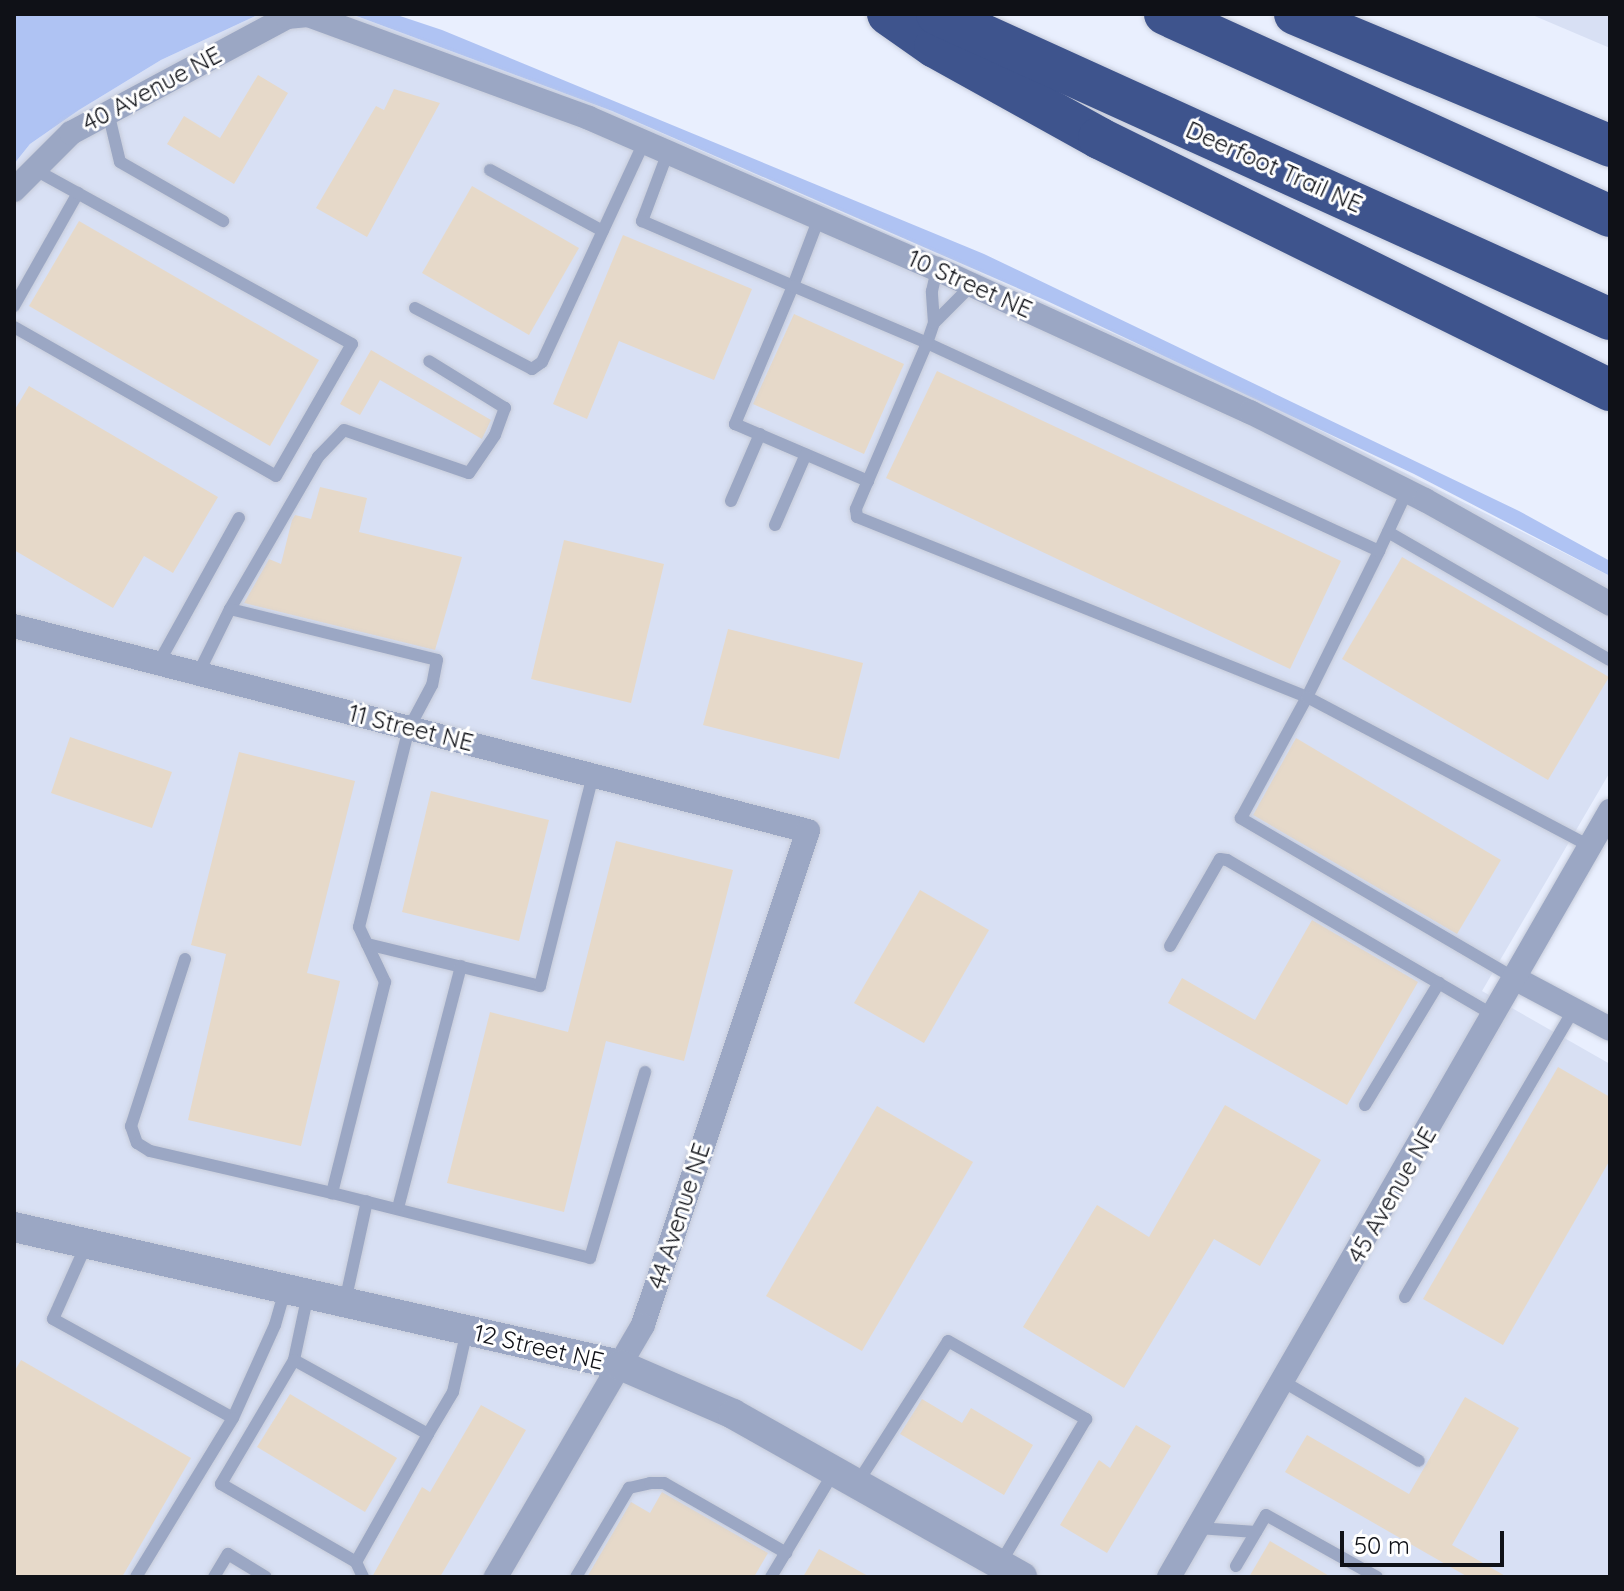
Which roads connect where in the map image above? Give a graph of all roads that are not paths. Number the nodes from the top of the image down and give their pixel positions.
1 (888, 14) edge
2 (937, 14) edge
3 (1165, 14) edge
4 (1295, 14) edge
5 (308, 15) edge
6 (108, 112) junction
7 (1562, 124) junction
8 (1610, 138) edge
9 (644, 142) junction
10 (1610, 146) edge
11 (668, 152) junction
12 (33, 168) junction
13 (490, 170) dead end
14 (14, 190) edge
15 (78, 193) junction
16 (1610, 216) edge
17 (819, 218) junction
18 (223, 221) dead end
19 (603, 231) junction
20 (937, 269) junction
21 (972, 285) junction
22 (793, 286) junction
23 (14, 306) edge
24 (415, 308) dead end
25 (1610, 319) edge
26 (934, 323) junction
27 (14, 327) edge
28 (927, 343) junction
29 (429, 361) dead end
30 (1610, 390) edge
31 (760, 434) junction
32 (806, 454) junction
33 (868, 481) junction
34 (1407, 491) junction
35 (731, 501) dead end
36 (239, 518) dead end
37 (775, 525) dead end
38 (1388, 532) junction
39 (1379, 551) junction
40 (1610, 604) edge
41 (230, 609) junction
42 (14, 626) edge
43 (1610, 660) edge
44 (158, 664) junction
45 (198, 674) junction
46 (1307, 697) junction
47 (409, 728) junction
48 (593, 775) junction
49 (1610, 811) edge
50 (808, 831) joint
51 (1590, 846) junction
52 (367, 944) junction
53 (1170, 946) dead end
54 (185, 959) dead end
55 (461, 966) junction
56 (1516, 979) junction
57 (1439, 983) junction
58 (1574, 1009) junction
59 (1495, 1016) junction
60 (1610, 1029) edge
61 (645, 1072) dead end
62 (1365, 1105) dead end
63 (332, 1193) junction
64 (367, 1201) junction
65 (398, 1208) junction
66 (14, 1227) edge
67 (87, 1243) junction
68 (296, 1291) junction
69 (1405, 1297) dead end
70 (345, 1302) junction
71 (467, 1330) junction
72 (294, 1360) junction
73 (620, 1365) junction
74 (1284, 1382) junction
75 (233, 1418) junction
76 (428, 1434) junction
77 (1419, 1461) dead end
78 (846, 1476) junction
79 (1198, 1528) junction
80 (1256, 1532) junction
81 (786, 1553) junction
82 (356, 1562) junction
83 (1236, 1566) dead end
84 (1011, 1570) edge
85 (136, 1577) edge
86 (214, 1577) edge
87 (266, 1577) edge
88 (363, 1577) edge
89 (496, 1577) edge
90 (576, 1577) edge
91 (771, 1577) edge
92 (1169, 1577) edge
93 (1377, 1577) edge

1 - 30 highway
2 - 25 highway, Deerfoot Trail NE
3 - 16 highway
4 - 7 highway
5 - 6 street, 40 Avenue NE
5 - 9 street, 10 Street NE
6 - 12 street, 40 Avenue NE
6 - 18 lane
7 - 8 highway
7 - 10 highway
9 - 11 street, 10 Street NE
9 - 19 lane
11 - 17 street, 10 Street NE
11 - 22 lane
12 - 14 street, 40 Avenue NE
12 - 15 lane
13 - 19 lane
15 - 23 lane
15 - 27 lane
17 - 20 street, 10 Street NE
17 - 22 lane
19 - 24 lane
20 - 21 street, 10 Street NE
20 - 26 lane
21 - 26 lane
21 - 34 street, 10 Street NE
22 - 28 lane
22 - 31 lane
26 - 28 lane
28 - 33 lane
28 - 39 lane
29 - 41 lane
31 - 32 lane
31 - 35 lane
32 - 33 lane
32 - 37 lane
33 - 46 lane
34 - 38 lane
34 - 40 street, 10 Street NE
36 - 44 lane
38 - 39 lane
38 - 43 lane
39 - 46 lane
41 - 45 lane
41 - 47 lane
42 - 44 street, 11 Street NE
44 - 45 street, 11 Street NE
45 - 47 street, 11 Street NE
46 - 51 lane
46 - 56 lane
47 - 48 street, 11 Street NE
47 - 52 lane
48 - 50 street, 11 Street NE
48 - 55 lane
49 - 51 street, 45 Avenue NE
50 - 73 street, 44 Avenue NE
51 - 56 street, 45 Avenue NE
52 - 55 lane
52 - 63 lane
53 - 57 lane
54 - 63 lane
55 - 65 lane
56 - 58 street
56 - 59 street, 45 Avenue NE
57 - 59 lane
57 - 62 lane
58 - 60 street
58 - 69 lane
59 - 74 street, 45 Avenue NE
61 - 65 lane
63 - 64 lane
64 - 65 lane
64 - 70 lane
66 - 67 street, 12 Street NE
67 - 68 street, 12 Street NE
67 - 75 lane
68 - 70 street, 12 Street NE
68 - 72 lane
68 - 75 lane
70 - 71 street, 12 Street NE
71 - 73 street, 12 Street NE
71 - 76 lane
72 - 76 lane
72 - 82 lane
73 - 78 street, 12 Street NE
73 - 89 street, 44 Avenue NE
74 - 77 lane
74 - 79 street, 45 Avenue NE
75 - 85 lane
76 - 82 lane
78 - 81 lane
78 - 84 street, 12 Street NE
78 - 84 lane
79 - 80 lane
79 - 92 street, 45 Avenue NE
80 - 83 lane
80 - 93 lane
81 - 90 lane
81 - 91 lane
82 - 88 lane
86 - 87 lane

